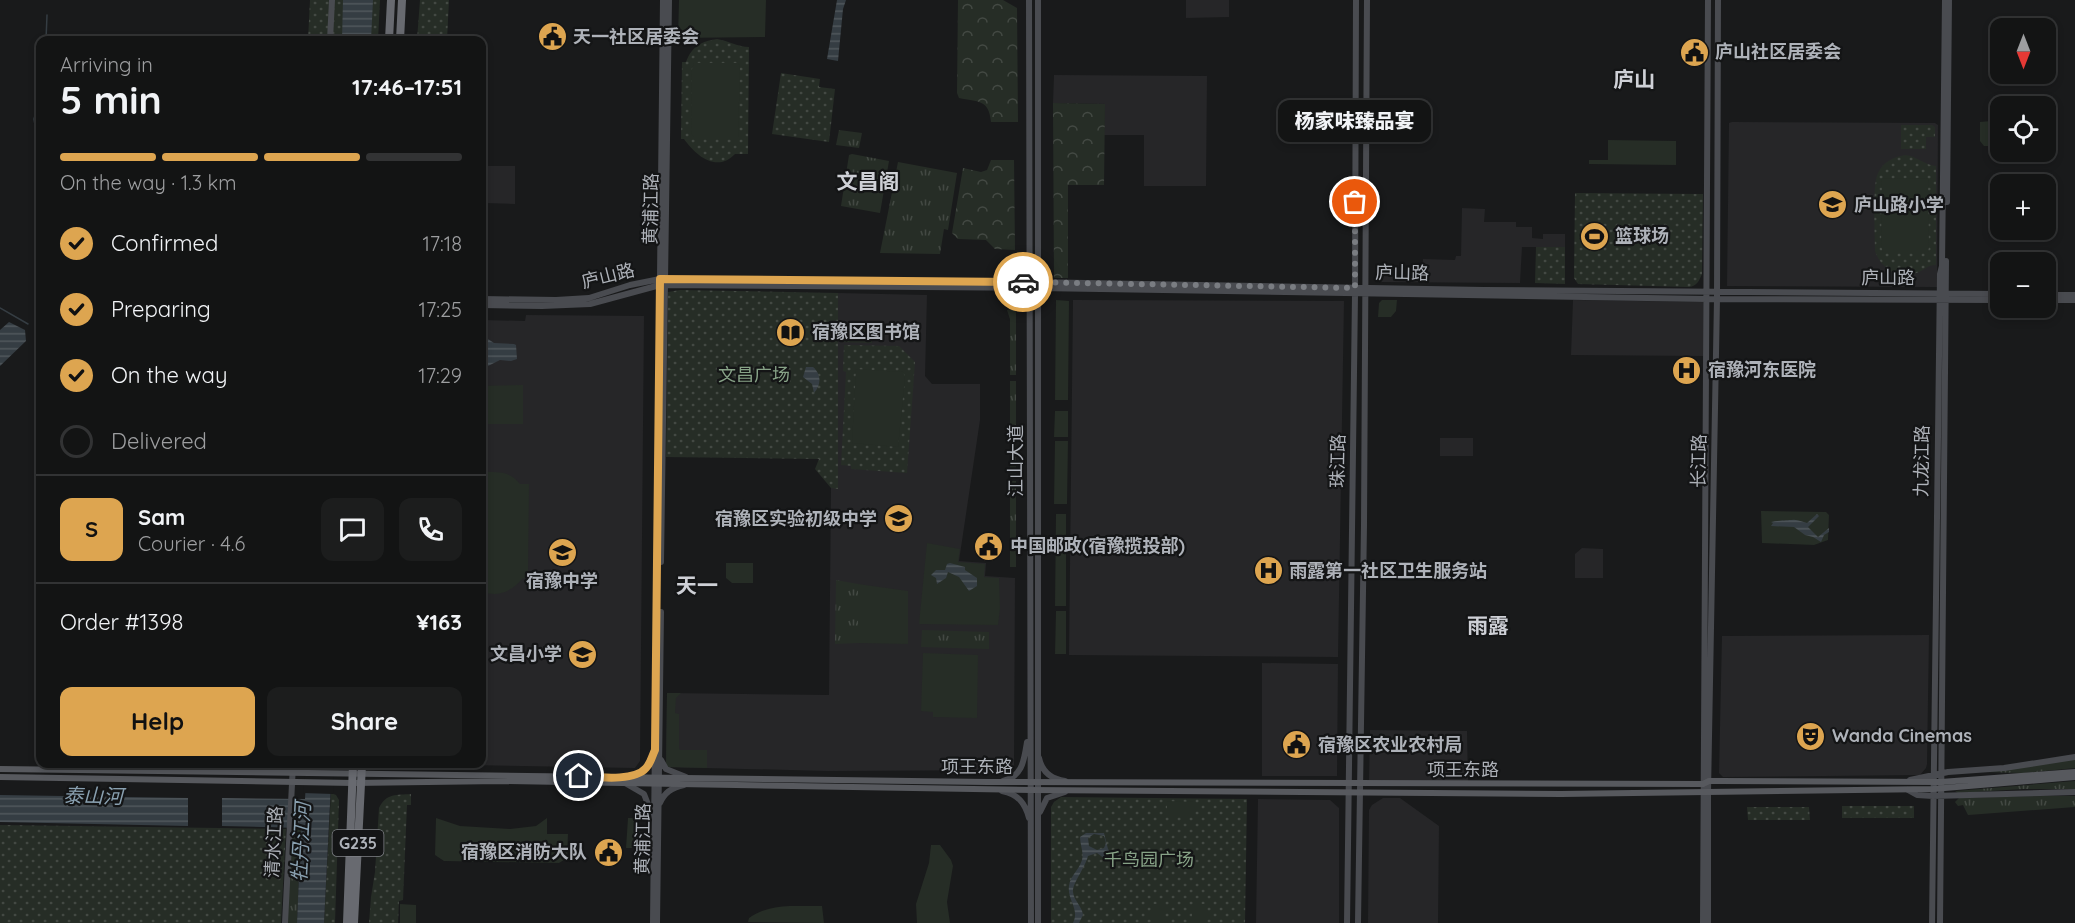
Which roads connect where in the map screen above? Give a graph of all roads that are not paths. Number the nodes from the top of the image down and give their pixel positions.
1 (332, 0) edge
2 (391, 0) edge
3 (402, 0) edge
4 (663, 0) edge
5 (669, 0) edge
6 (1029, 0) edge
7 (1038, 0) edge
8 (1356, 0) edge
9 (1367, 0) edge
10 (1708, 0) edge
11 (1718, 0) edge
12 (1947, 0) edge
13 (330, 36) edge
14 (389, 36) edge
15 (400, 36) edge
16 (1356, 59) junction
17 (1367, 59) junction
18 (1355, 116) junction
19 (1366, 116) junction
20 (1355, 240) junction
21 (1366, 241) junction
22 (663, 282) junction
23 (1030, 285) junction
24 (1038, 285) junction
25 (1355, 291) junction
26 (1366, 291) junction
27 (1990, 295) edge
28 (2056, 295) edge
29 (2075, 295) edge
30 (1707, 296) junction
31 (1717, 296) junction
32 (1942, 297) junction
33 (486, 299) edge
34 (1990, 299) edge
35 (2056, 300) edge
36 (2075, 300) edge
37 (486, 305) edge
38 (1034, 727) junction
39 (657, 750) junction
40 (2075, 757) edge
41 (293, 768) edge
42 (354, 768) edge
43 (361, 768) edge
44 (0, 770) edge
45 (2075, 772) edge
46 (293, 773) junction
47 (1941, 774) junction
48 (0, 777) edge
49 (2075, 777) edge
50 (357, 778) junction
51 (1933, 778) junction
52 (625, 780) junction
53 (657, 781) junction
54 (689, 781) junction
55 (292, 782) junction
56 (1034, 782) junction
57 (1348, 783) junction
58 (1360, 783) junction
59 (1953, 784) junction
60 (987, 786) junction
61 (1075, 786) junction
62 (1706, 787) junction
63 (1941, 789) junction
64 (1034, 790) junction
65 (1348, 792) junction
66 (1360, 792) junction
67 (1933, 792) junction
68 (2075, 792) edge
69 (655, 819) junction
70 (1035, 833) junction
71 (285, 923) edge
72 (347, 923) edge
73 (354, 923) edge
74 (652, 923) edge
75 (657, 923) edge
76 (1031, 923) edge
77 (1038, 923) edge
78 (1347, 923) edge
79 (1358, 923) edge
80 (1703, 923) edge
81 (1708, 923) edge
82 (1932, 923) edge
83 (1940, 923) edge

1 - 13 street
2 - 14 highway
3 - 15 highway
4 - 22 street, 黄浦江路
5 - 22 street, 黄浦江路
6 - 23 street, 江山大道
7 - 24 street, 江山大道
8 - 16 street, 珠江路
9 - 17 street, 珠江路
10 - 30 street, 长江路
11 - 31 street, 长江路
12 - 32 street, 九龙江路
16 - 17 street
16 - 18 street, 珠江路
17 - 19 street, 珠江路
18 - 19 street
18 - 20 street, 珠江路
19 - 21 street, 珠江路
20 - 21 street
20 - 25 street, 珠江路
21 - 26 street, 珠江路
22 - 23 street, 庐山路
22 - 33 street, 庐山路
22 - 37 street, 庐山路
22 - 39 street, 黄浦江路
23 - 24 street, 庐山路
23 - 38 street, 江山大道
24 - 25 street, 庐山路
24 - 38 street, 江山大道
25 - 26 street, 庐山路
25 - 57 street, 珠江路
26 - 30 street, 庐山路
26 - 58 street, 珠江路
27 - 32 street, 庐山路
28 - 29 street
30 - 31 street, 庐山路
30 - 62 street, 长江路
31 - 32 street, 庐山路
31 - 62 street, 长江路
32 - 34 street, 庐山路
32 - 47 street, 九龙江路
32 - 51 street, 九龙江路
35 - 36 street
38 - 56 street, 江山大道
38 - 60 street
38 - 61 street
39 - 52 street
39 - 53 street, 黄浦江路
39 - 54 street
40 - 47 street
41 - 46 street, 清水江路
42 - 50 highway, G235
43 - 50 highway, G235
44 - 46 main road, 项王东路
45 - 59 main road
46 - 50 main road, 项王东路
46 - 55 street, 清水江路
47 - 51 street
47 - 63 street, 九龙江路
48 - 55 main road, 项王东路
49 - 59 main road
50 - 52 main road, 项王东路
50 - 55 main road, 项王东路
50 - 72 highway, G235
50 - 73 highway, G235
51 - 62 main road, 项王东路
51 - 63 main road, 项王东路
51 - 67 street, 九龙江路
52 - 53 main road, 项王东路
52 - 69 street
53 - 54 main road, 项王东路
53 - 69 street, 黄浦江路
54 - 60 main road, 项王东路
54 - 69 street
55 - 71 street, 清水江路
56 - 60 main road, 项王东路
56 - 61 main road, 项王东路
56 - 64 street, 江山大道
57 - 58 main road, 项王东路
57 - 61 main road, 项王东路
57 - 65 street, 珠江路
58 - 62 main road, 项王东路
58 - 66 street, 珠江路
59 - 63 main road, 项王东路
60 - 64 main road, 项王东路
60 - 70 street
61 - 64 main road, 项王东路
61 - 65 main road, 项王东路
61 - 70 street
62 - 66 main road, 项王东路
62 - 67 main road, 项王东路
62 - 80 street, 长江路
62 - 81 street, 长江路
63 - 67 main road, 项王东路
63 - 68 street
63 - 83 street, 九龙江路
64 - 70 street, 江山大道
65 - 66 main road, 项王东路
65 - 78 street, 珠江路
66 - 79 street, 珠江路
67 - 82 street, 九龙江路
69 - 74 street, 黄浦江路
69 - 75 street, 黄浦江路
70 - 76 street, 江山大道
70 - 77 street, 江山大道

